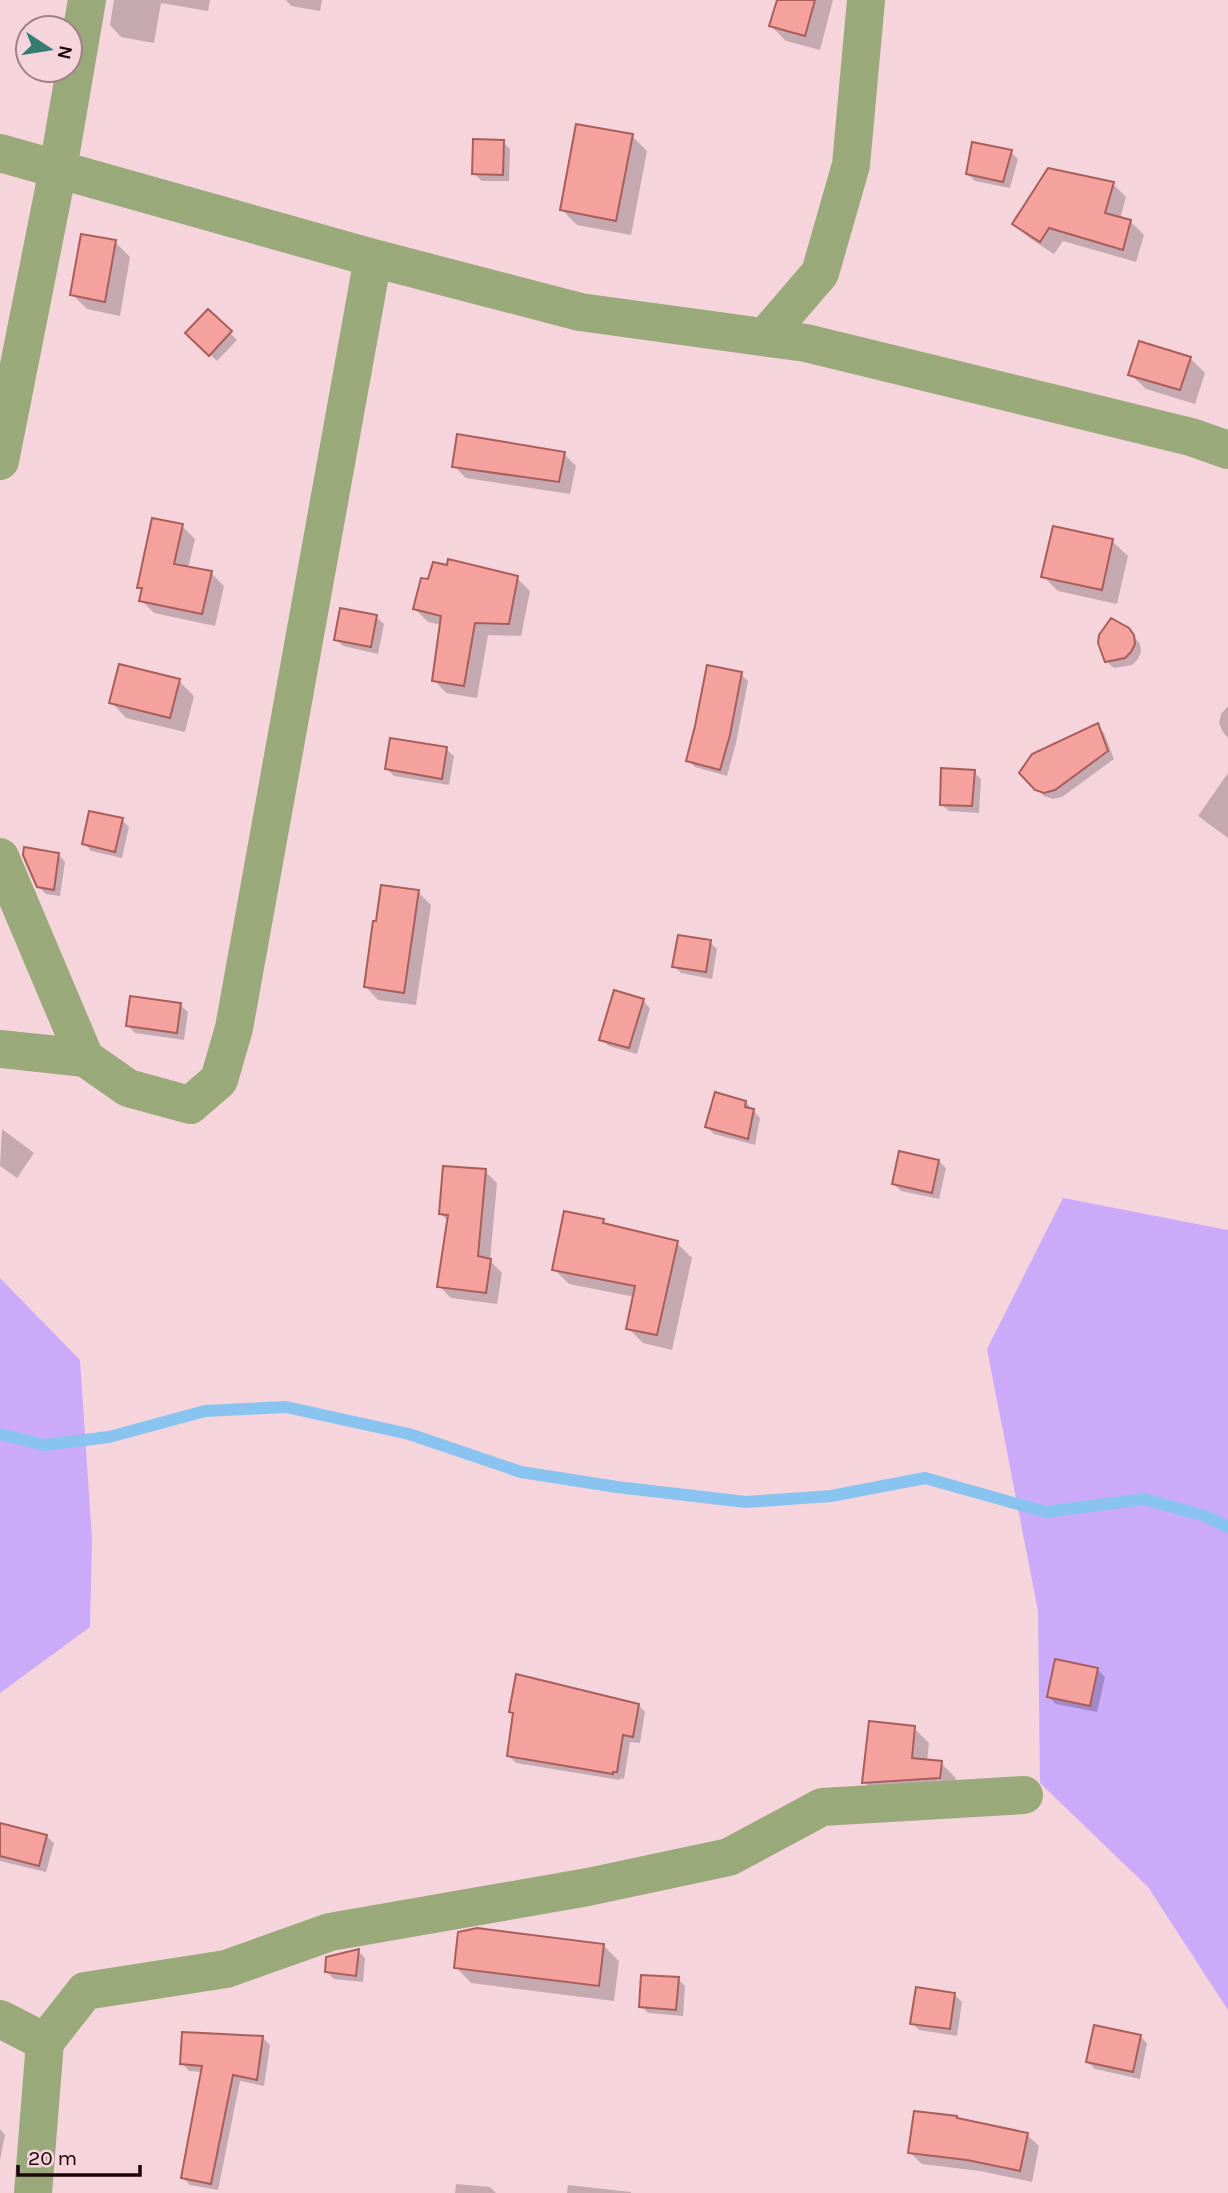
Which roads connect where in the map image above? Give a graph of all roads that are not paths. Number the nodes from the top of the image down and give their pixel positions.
1 (87, 0) edge
2 (866, 0) edge
3 (0, 153) edge
4 (58, 169) junction
5 (373, 258) junction
6 (765, 337) junction
7 (1228, 450) edge
8 (0, 461) edge
9 (0, 857) edge
10 (0, 1049) edge
11 (85, 1058) junction
12 (1024, 1795) dead end
13 (0, 2019) edge
14 (45, 2042) junction
15 (33, 2193) edge

1 - 4 street
2 - 6 street
3 - 4 street
4 - 5 street
4 - 8 street
5 - 6 street
5 - 11 street
6 - 7 street
9 - 11 street
10 - 11 street
12 - 14 street
13 - 14 street
14 - 15 street

